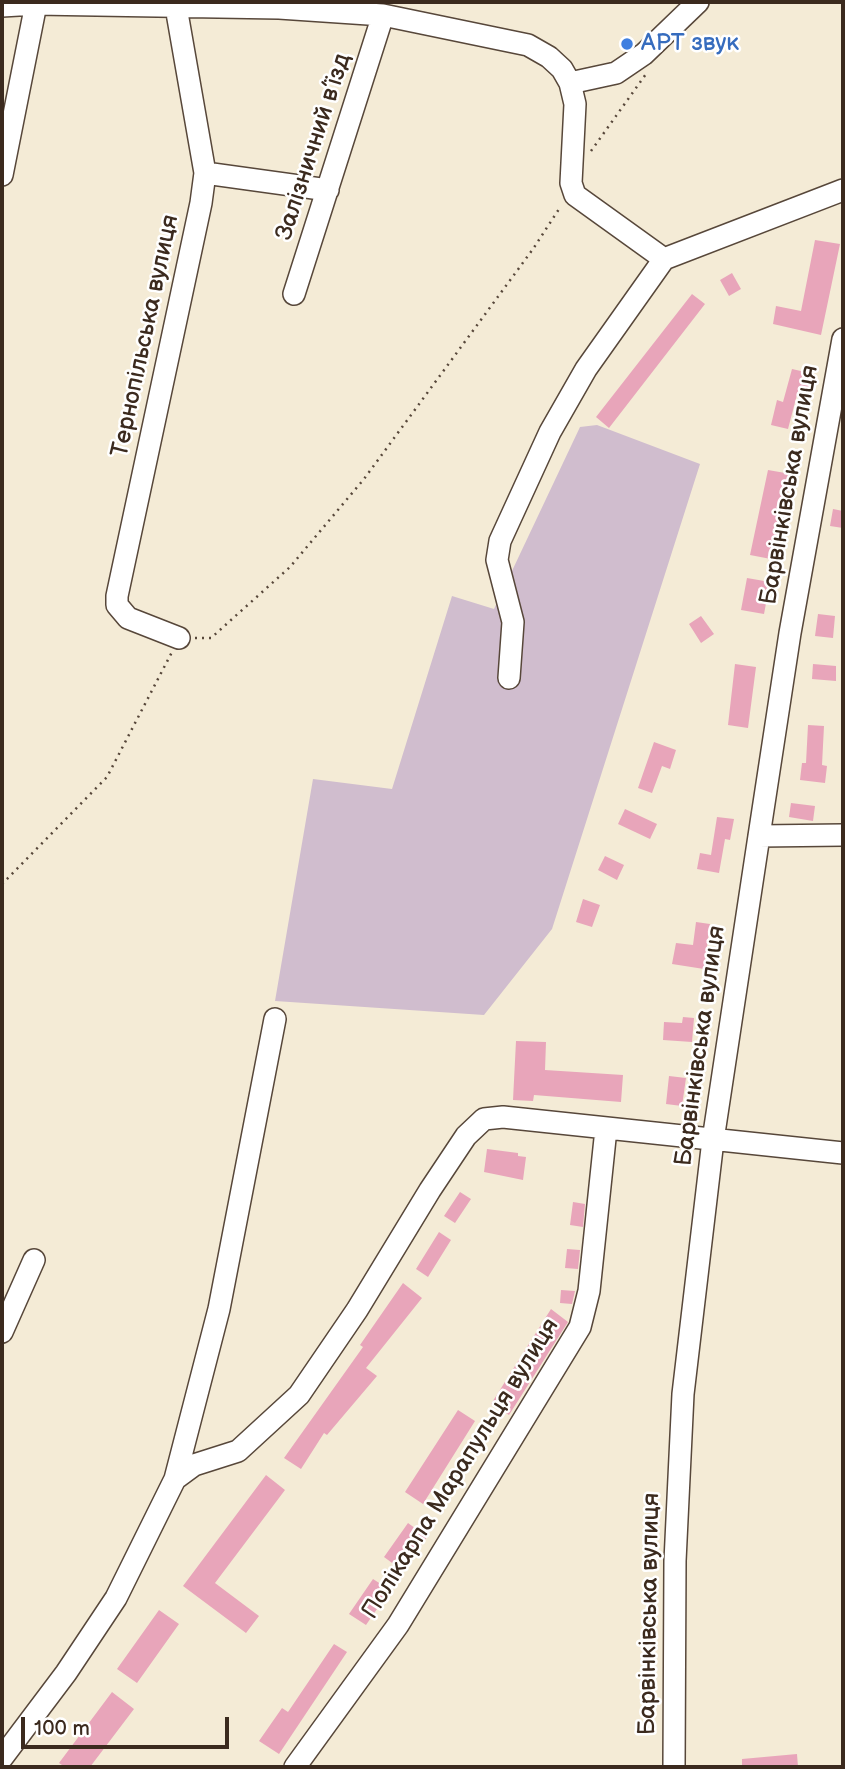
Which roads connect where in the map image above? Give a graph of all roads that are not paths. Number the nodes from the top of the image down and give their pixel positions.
1 (698, 2) edge
2 (36, 4) junction
3 (2, 6) edge
4 (176, 6) junction
5 (383, 15) junction
6 (570, 83) junction
7 (205, 173) junction
8 (2, 175) edge
9 (328, 190) junction
10 (843, 190) edge
11 (664, 259) junction
12 (294, 294) dead end
13 (843, 339) edge
14 (179, 638) road end
15 (509, 678) dead end
16 (843, 835) edge
17 (759, 836) junction
18 (275, 1018) dead end
19 (606, 1129) junction
20 (713, 1140) junction
21 (843, 1153) edge
22 (34, 1260) dead end
23 (2, 1332) edge
24 (175, 1479) junction
25 (2, 1758) edge
26 (295, 1767) edge
27 (674, 1767) edge

1 - 6 street
2 - 3 street
2 - 4 street
2 - 8 street
4 - 5 street
4 - 7 street, Тернопільська вулиця
5 - 6 street
5 - 9 street, Залізничний в’їзд
6 - 11 street
7 - 9 street
7 - 14 street, Тернопільська вулиця
9 - 12 street, Залізничний в’їзд
10 - 11 street
11 - 15 street
13 - 17 street, Барвінківська вулиця
16 - 17 street
17 - 20 street, Барвінківська вулиця
18 - 24 street
19 - 20 street
19 - 24 street
19 - 26 street, Полікарпа Марапульця вулиця
20 - 21 street
20 - 27 street, Барвінківська вулиця
22 - 23 street
24 - 25 street

